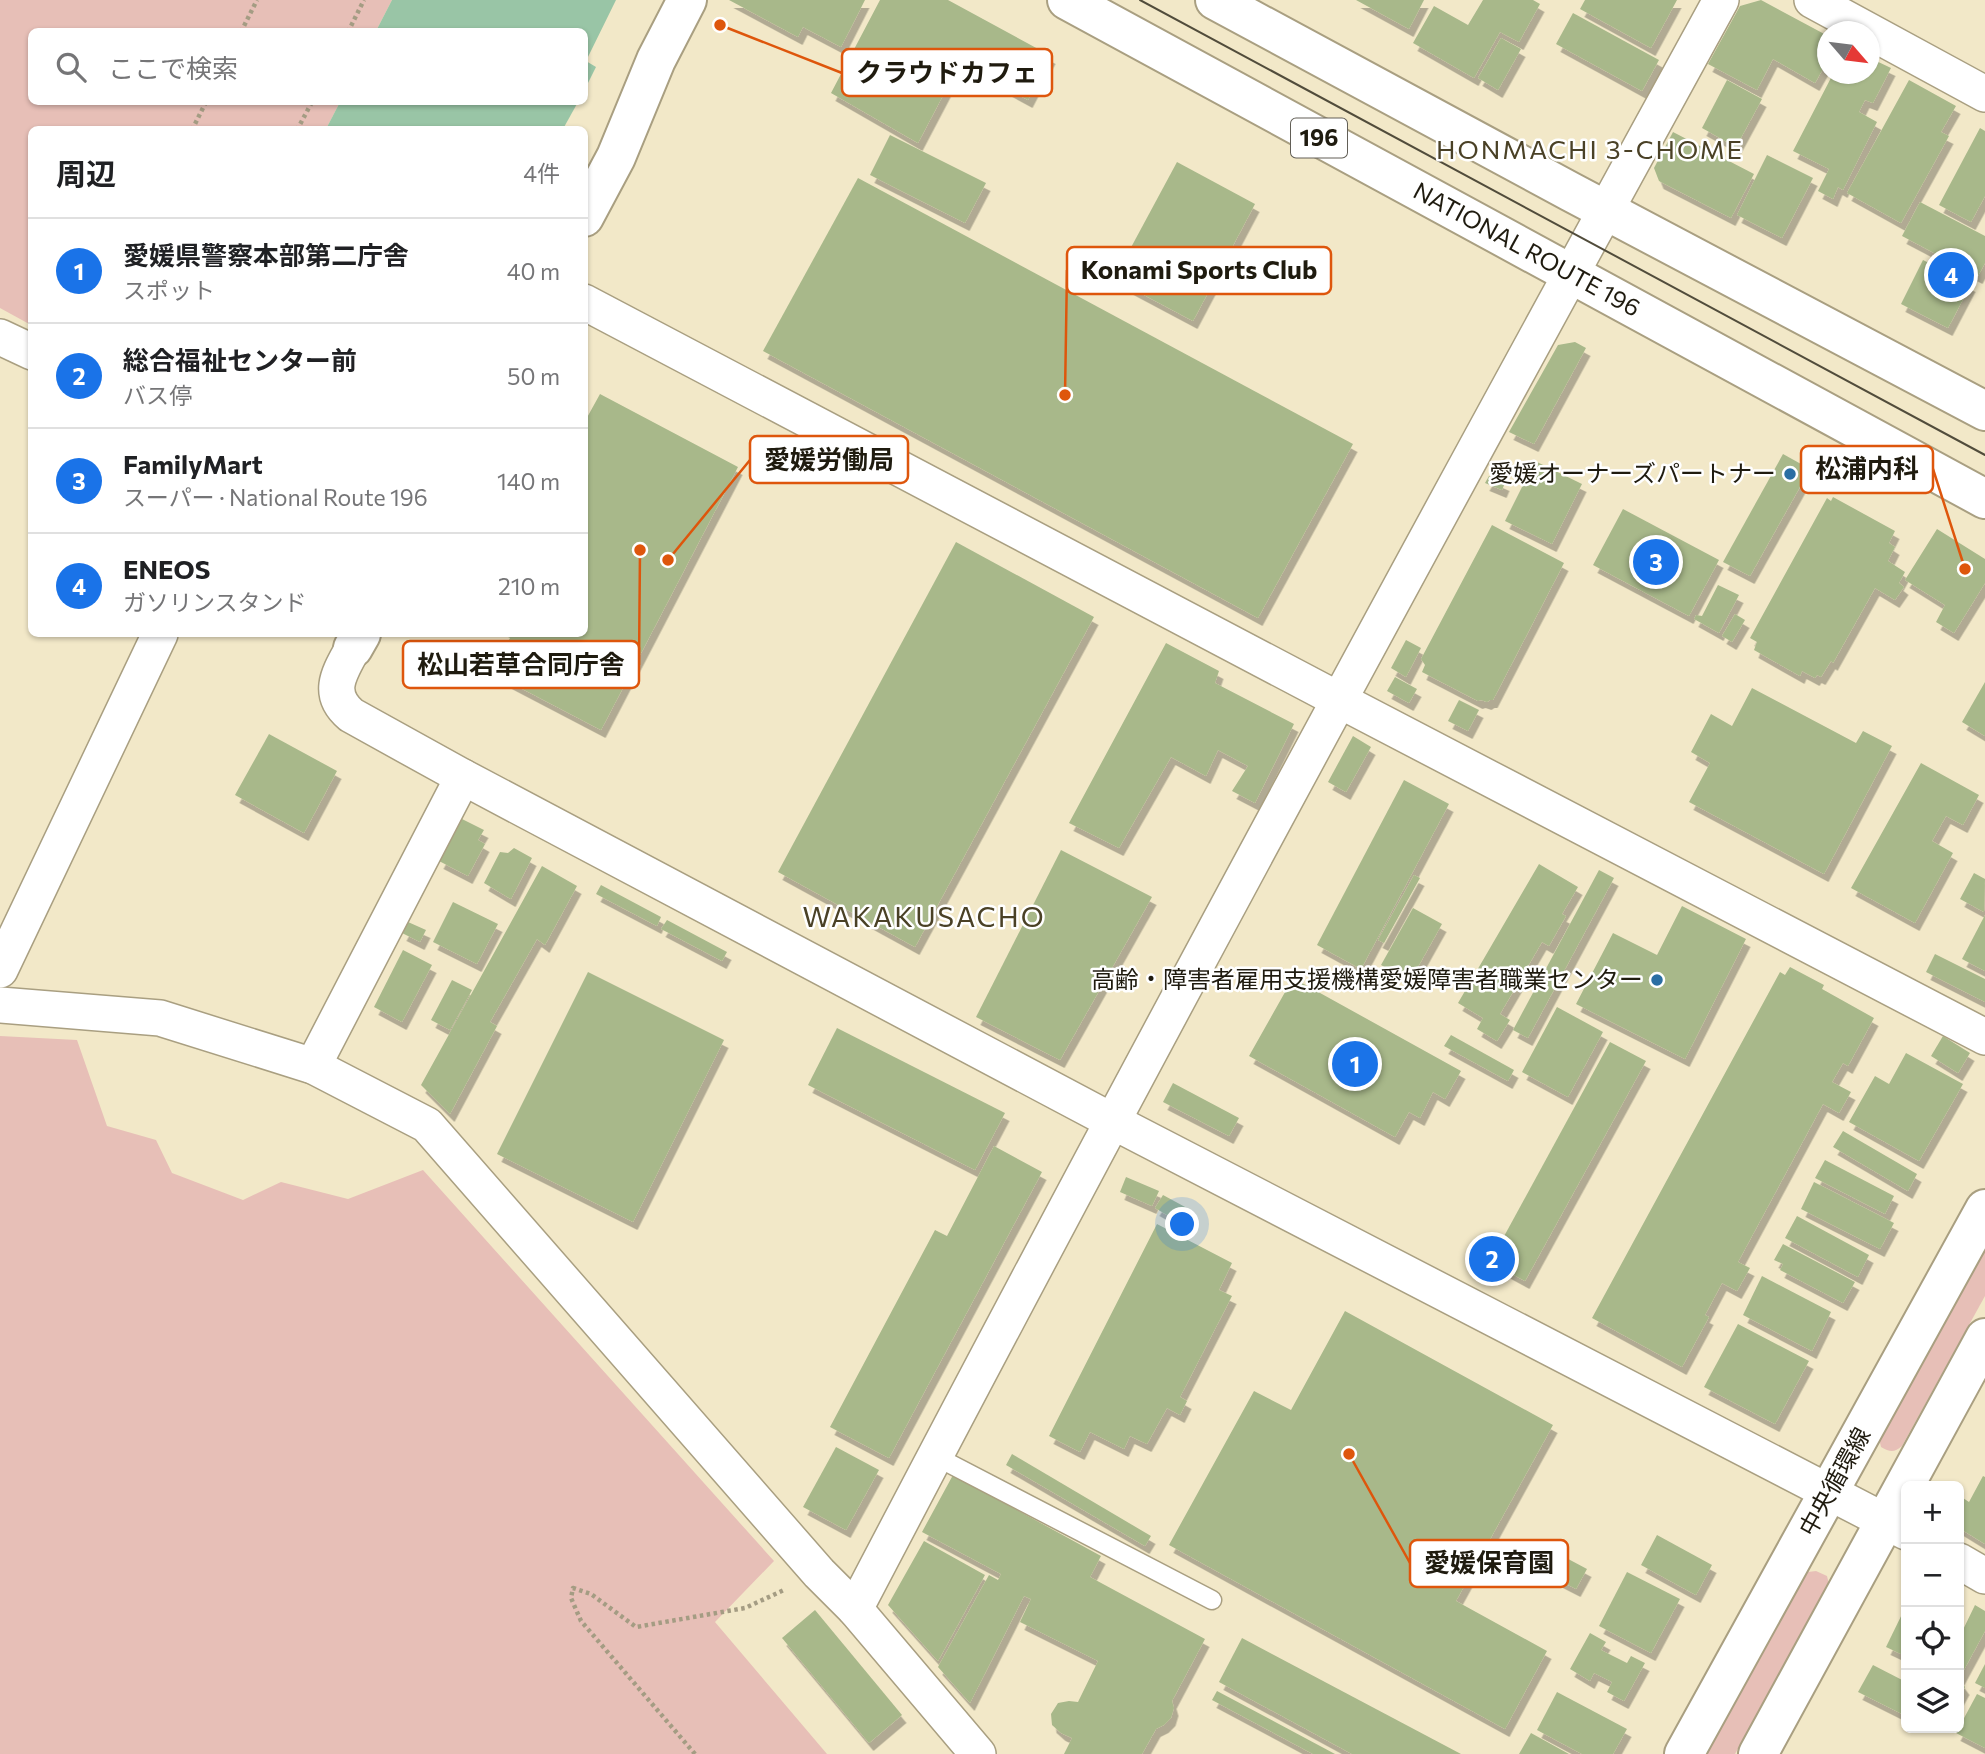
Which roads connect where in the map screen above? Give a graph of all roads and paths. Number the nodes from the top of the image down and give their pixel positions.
1 (257, 0) edge
2 (364, 0) edge
3 (687, 0) edge
4 (1067, 0) edge
5 (1216, 0) edge
6 (1721, 0) edge
7 (1812, 0) edge
8 (243, 28) edge
9 (350, 28) edge
10 (1985, 94) edge
11 (204, 105) edge
12 (310, 105) edge
13 (194, 126) edge
14 (300, 126) edge
15 (588, 210) edge
16 (1605, 210) junction
17 (1571, 275) junction
18 (588, 304) edge
19 (0, 337) edge
20 (28, 350) edge
21 (1985, 411) edge
22 (1985, 499) edge
23 (159, 637) edge
24 (357, 641) edge
25 (1339, 700) junction
26 (463, 777) junction
27 (0, 970) edge
28 (0, 1005) edge
29 (1985, 1037) edge
30 (313, 1066) junction
31 (1112, 1121) junction
32 (1985, 1209) edge
33 (1985, 1338) edge
34 (935, 1456) junction
35 (1830, 1492) junction
36 (1896, 1526) edge
37 (1964, 1564) edge
38 (819, 1573) junction
39 (1985, 1576) edge
40 (1212, 1600) dead end
41 (855, 1609) junction
42 (695, 1754) edge
43 (978, 1754) edge
44 (1684, 1754) edge
45 (1758, 1754) edge

1 - 8 path
2 - 9 path
3 - 15 main road
4 - 17 main road, NATIONAL ROUTE 196 / 196
5 - 16 main road
6 - 16 street
7 - 10 street
11 - 13 path
12 - 14 path
16 - 17 street
16 - 21 main road
17 - 22 main road, NATIONAL ROUTE 196 / 196
17 - 25 street
18 - 25 street
19 - 20 street
23 - 27 street
24 - 26 street
25 - 29 street
25 - 31 street
26 - 30 street
26 - 31 street
28 - 30 street
30 - 38 street
31 - 34 street
31 - 35 street
32 - 35 main road, 中央循環線
33 - 36 main road
34 - 40 lane
34 - 41 street
35 - 36 street
35 - 44 main road, 中央循環線
36 - 45 main road
37 - 39 street
38 - 41 street
38 - 42 path
41 - 43 street

